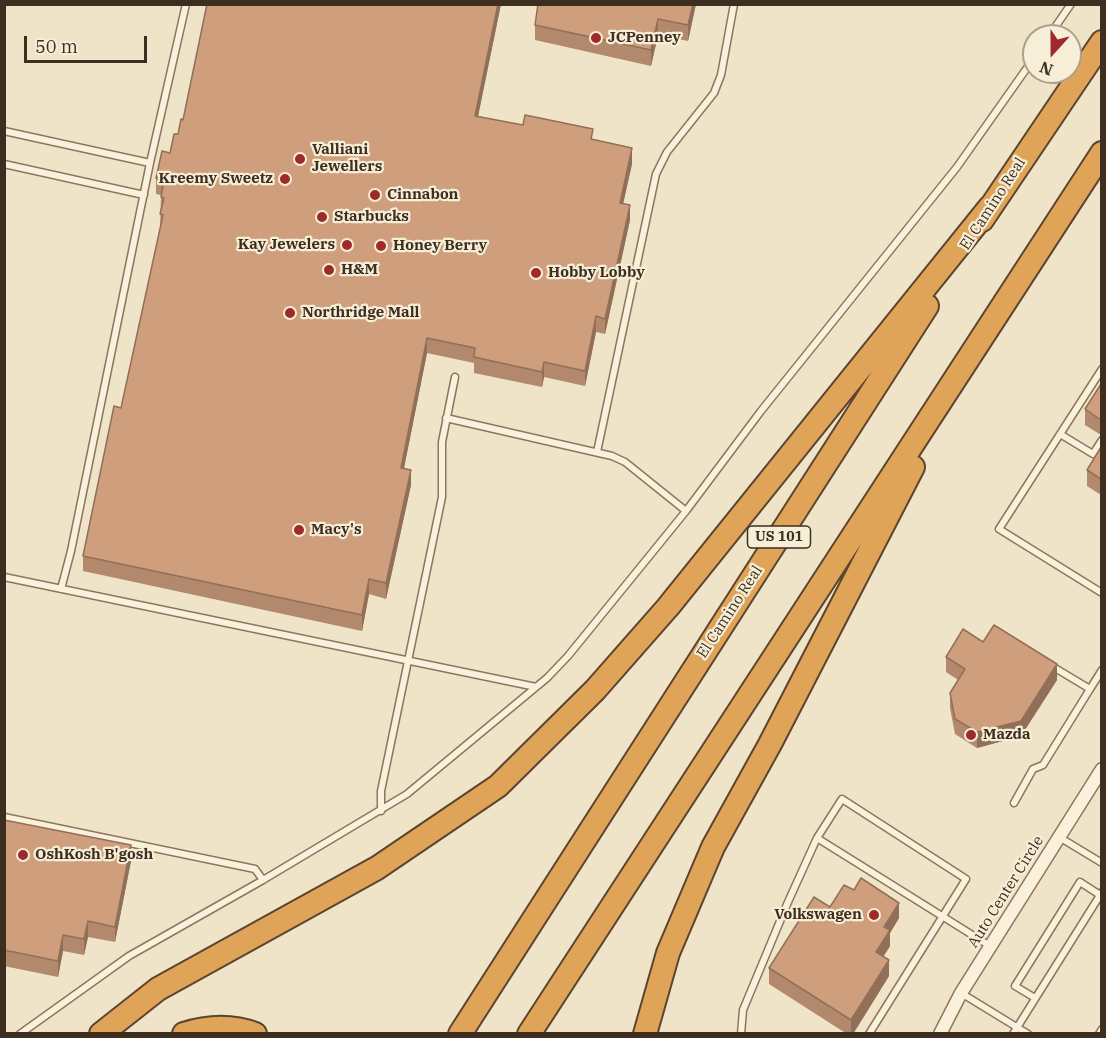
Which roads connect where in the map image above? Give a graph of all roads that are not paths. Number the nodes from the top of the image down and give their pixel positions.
1 (186, 4) edge
2 (734, 4) edge
3 (1071, 4) edge
4 (1057, 24) edge
5 (1101, 42) edge
6 (1022, 75) edge
7 (4, 131) edge
8 (1101, 153) edge
9 (150, 163) junction
10 (4, 164) edge
11 (144, 195) junction
12 (990, 207) junction
13 (968, 358) junction
14 (1101, 369) edge
15 (455, 377) dead end
16 (446, 418) junction
17 (1060, 434) junction
18 (1101, 440) edge
19 (597, 452) junction
20 (686, 512) junction
21 (4, 577) edge
22 (61, 589) junction
23 (1101, 593) edge
24 (407, 661) junction
25 (1047, 663) edge
26 (1101, 670) edge
27 (536, 687) junction
28 (1090, 689) junction
29 (1101, 769) edge
30 (1014, 803) dead end
31 (381, 811) junction
32 (4, 817) edge
33 (1059, 837) junction
34 (817, 838) junction
35 (1101, 863) edge
36 (264, 880) junction
37 (1101, 894) edge
38 (942, 917) junction
39 (990, 947) junction
40 (961, 993) junction
41 (1035, 998) junction
42 (1101, 1029) edge
43 (1015, 1030) edge
44 (20, 1034) edge
45 (101, 1034) edge
46 (184, 1034) edge
47 (255, 1034) edge
48 (460, 1034) edge
49 (529, 1034) edge
50 (645, 1034) edge
51 (741, 1034) edge
52 (869, 1034) edge
53 (940, 1034) edge
54 (1028, 1034) edge
55 (1099, 1034) edge

1 - 9 lane
2 - 19 lane
3 - 4 lane
5 - 12 highway, El Camino Real / US 101
6 - 20 lane
7 - 9 lane
8 - 13 highway
9 - 11 lane
10 - 11 lane
11 - 22 lane
12 - 45 highway
12 - 48 highway, El Camino Real / US 101
13 - 49 highway
13 - 50 highway
14 - 17 lane
15 - 16 lane
16 - 19 lane
16 - 24 lane
17 - 18 lane
17 - 23 lane
19 - 20 lane
20 - 27 lane
21 - 22 lane
22 - 24 lane
24 - 27 lane
24 - 31 lane
25 - 28 lane
26 - 28 lane
27 - 31 lane
28 - 30 lane
29 - 33 street, Auto Center Circle
31 - 36 lane
32 - 36 lane
33 - 35 lane
33 - 39 street, Auto Center Circle
34 - 38 lane
34 - 38 lane
34 - 51 lane
36 - 44 lane
37 - 41 lane
37 - 41 lane
38 - 39 lane
38 - 52 lane
39 - 40 street, Auto Center Circle
40 - 43 lane
40 - 53 street, Auto Center Circle
41 - 43 lane
42 - 55 lane
43 - 54 lane
46 - 47 highway

